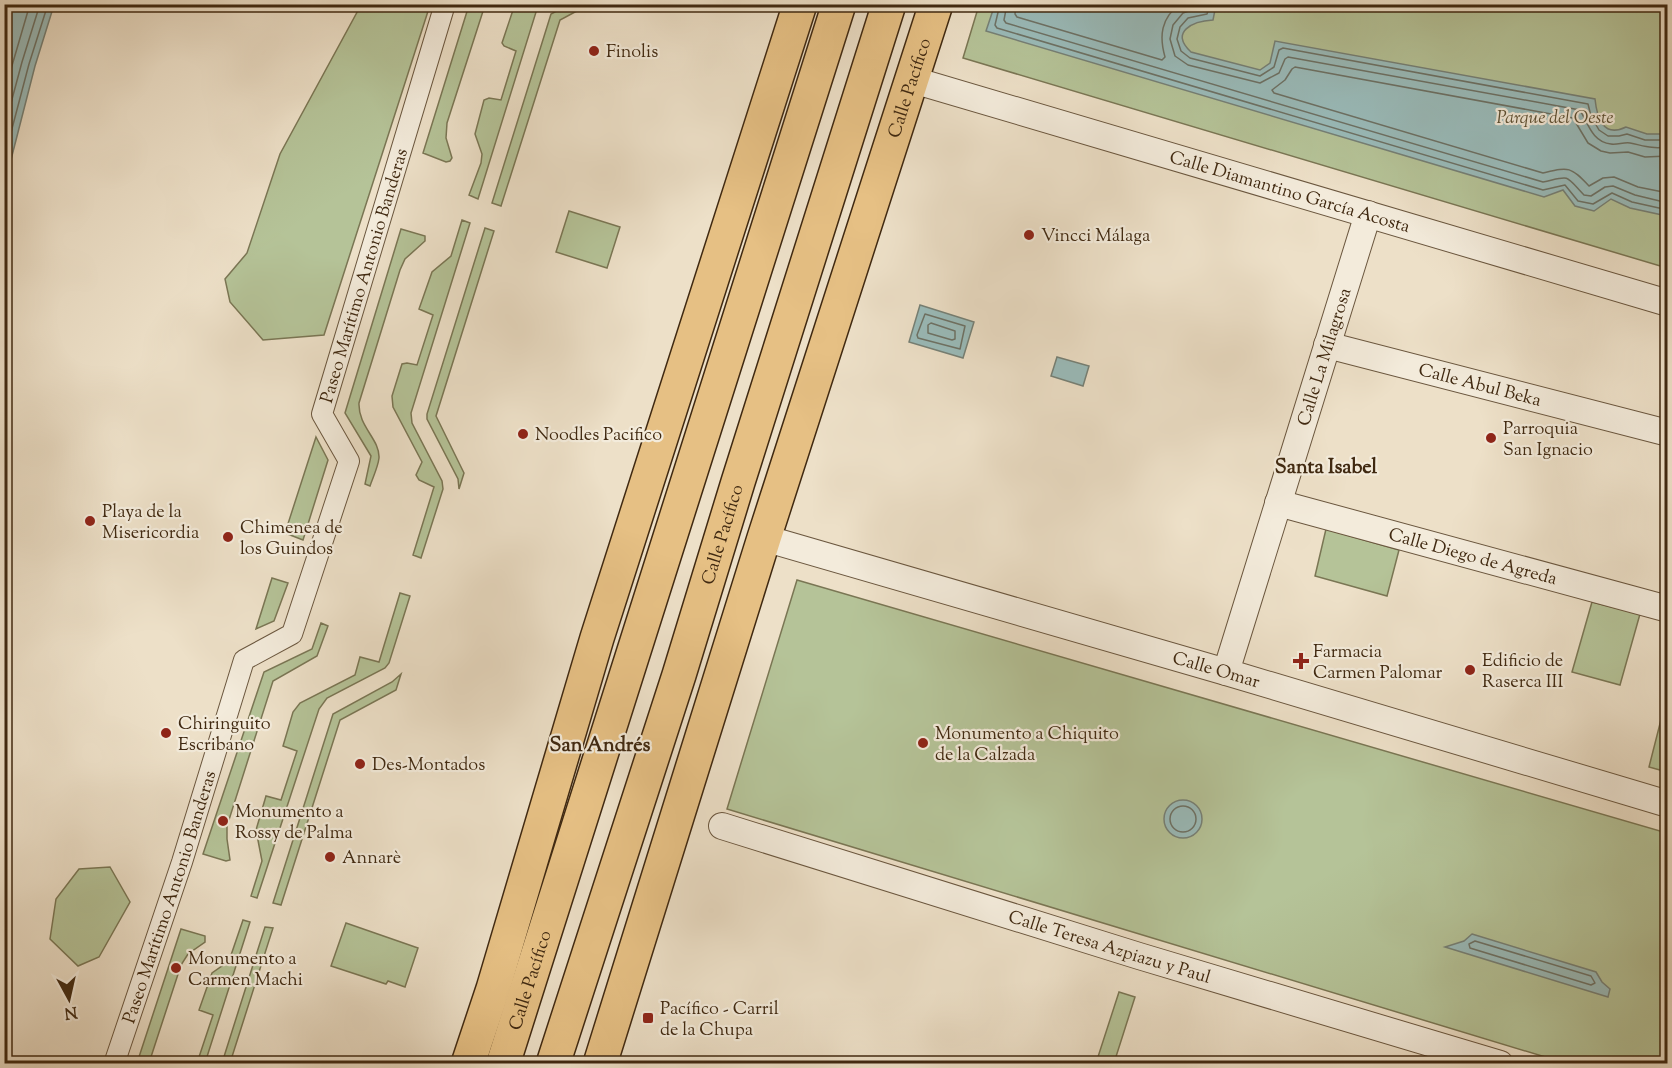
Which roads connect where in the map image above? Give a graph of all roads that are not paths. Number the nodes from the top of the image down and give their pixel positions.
1 (446, 4) edge
2 (800, 4) edge
3 (839, 4) edge
4 (889, 4) edge
5 (936, 4) edge
6 (913, 80) junction
7 (1368, 214) junction
8 (1668, 303) edge
9 (1327, 345) junction
10 (1668, 433) edge
11 (1278, 503) junction
12 (764, 538) junction
13 (1668, 609) edge
14 (1226, 672) junction
15 (1668, 804) edge
16 (722, 826) dead end
17 (114, 1064) edge
18 (468, 1064) edge
19 (504, 1064) edge
20 (553, 1064) edge
21 (600, 1064) edge
22 (1500, 1064) edge

1 - 17 street, Paseo Marítimo Antonio Banderas
2 - 18 main road, Calle Pacífico
3 - 19 main road, Calle Pacífico
4 - 20 main road, Calle Pacífico
5 - 6 main road, Calle Pacífico
6 - 7 street, Calle Diamantino García Acosta
6 - 12 main road, Calle Pacífico
7 - 8 street, Calle Diamantino García Acosta
7 - 9 street, Calle La Milagrosa
9 - 10 street, Calle Abul Beka
9 - 11 street, Calle La Milagrosa
11 - 13 street, Calle Diego de Agreda
11 - 14 street, Calle La Milagrosa
12 - 14 street, Calle Omar
12 - 21 main road, Calle Pacífico
14 - 15 street, Calle Omar
16 - 22 street, Calle Teresa Azpiazu y Paul

